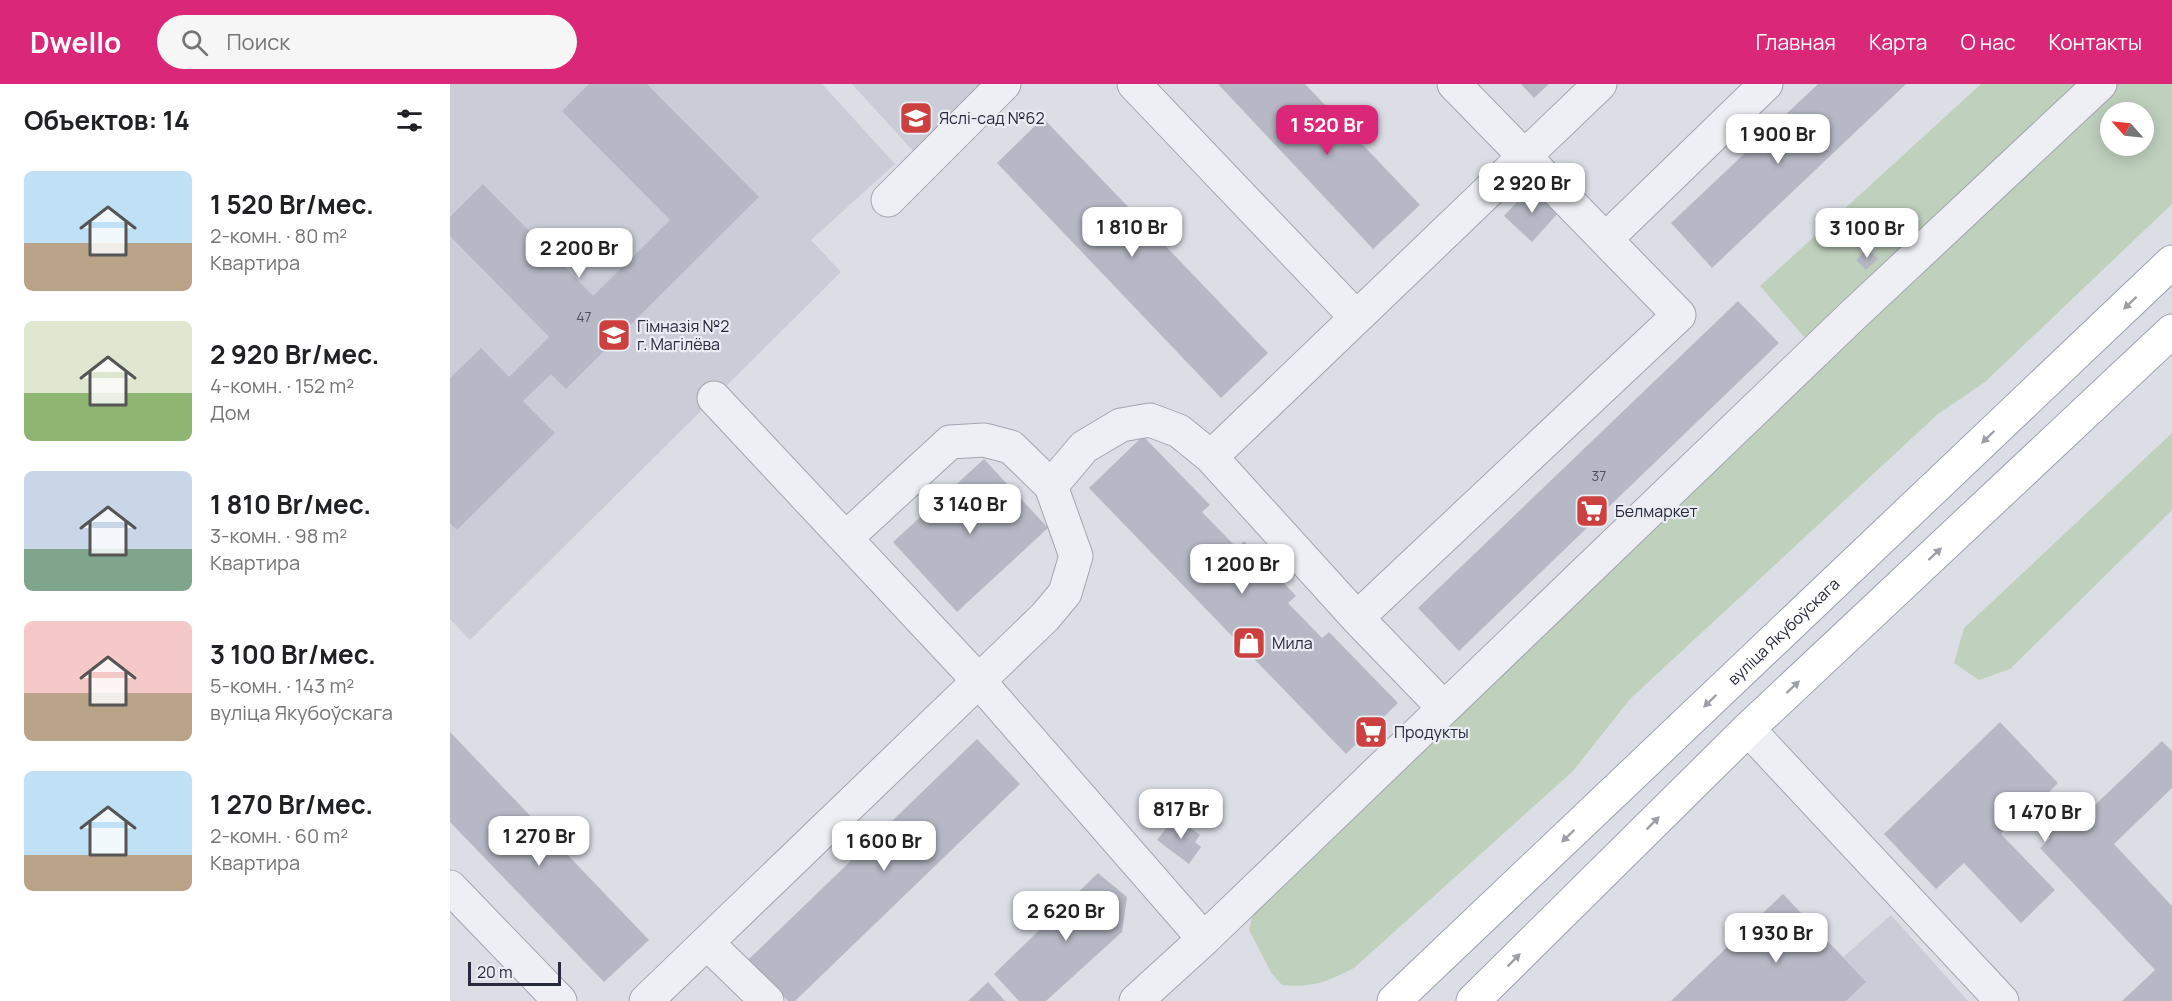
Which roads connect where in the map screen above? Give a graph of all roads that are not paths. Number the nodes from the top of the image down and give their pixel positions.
1 (1004, 84) edge
2 (1134, 84) edge
3 (1454, 84) edge
4 (1600, 84) edge
5 (1766, 84) edge
6 (2100, 84) edge
7 (1526, 156) junction
8 (888, 200) dead end
9 (1606, 239) junction
10 (2172, 262) edge
11 (1356, 318) junction
12 (2172, 331) edge
13 (714, 398) dead end
14 (1211, 457) junction
15 (1051, 486) junction
16 (846, 538) junction
17 (1357, 618) junction
18 (978, 680) junction
19 (1443, 707) junction
20 (1748, 729) junction
21 (450, 887) edge
22 (1204, 939) junction
23 (707, 943) junction
24 (560, 1001) edge
25 (646, 1001) edge
26 (766, 1001) edge
27 (1136, 1001) edge
28 (1394, 1001) edge
29 (1473, 1001) edge
30 (2002, 1001) edge

1 - 8 lane
2 - 11 lane
3 - 7 lane
4 - 7 lane
5 - 9 lane
6 - 19 lane
7 - 9 lane
7 - 11 lane
9 - 17 lane
10 -> 28 main road, вуліца Якубоўскага
11 - 14 lane
20 -> 12 main road
13 - 16 lane
14 - 15 lane
14 - 17 lane
15 - 16 lane
15 - 18 lane
16 - 18 lane
17 - 19 lane
18 - 22 lane
18 - 23 lane
19 - 22 lane
29 -> 20 main road
20 - 30 lane
21 - 24 lane
22 - 27 lane
23 - 25 lane
23 - 26 lane

